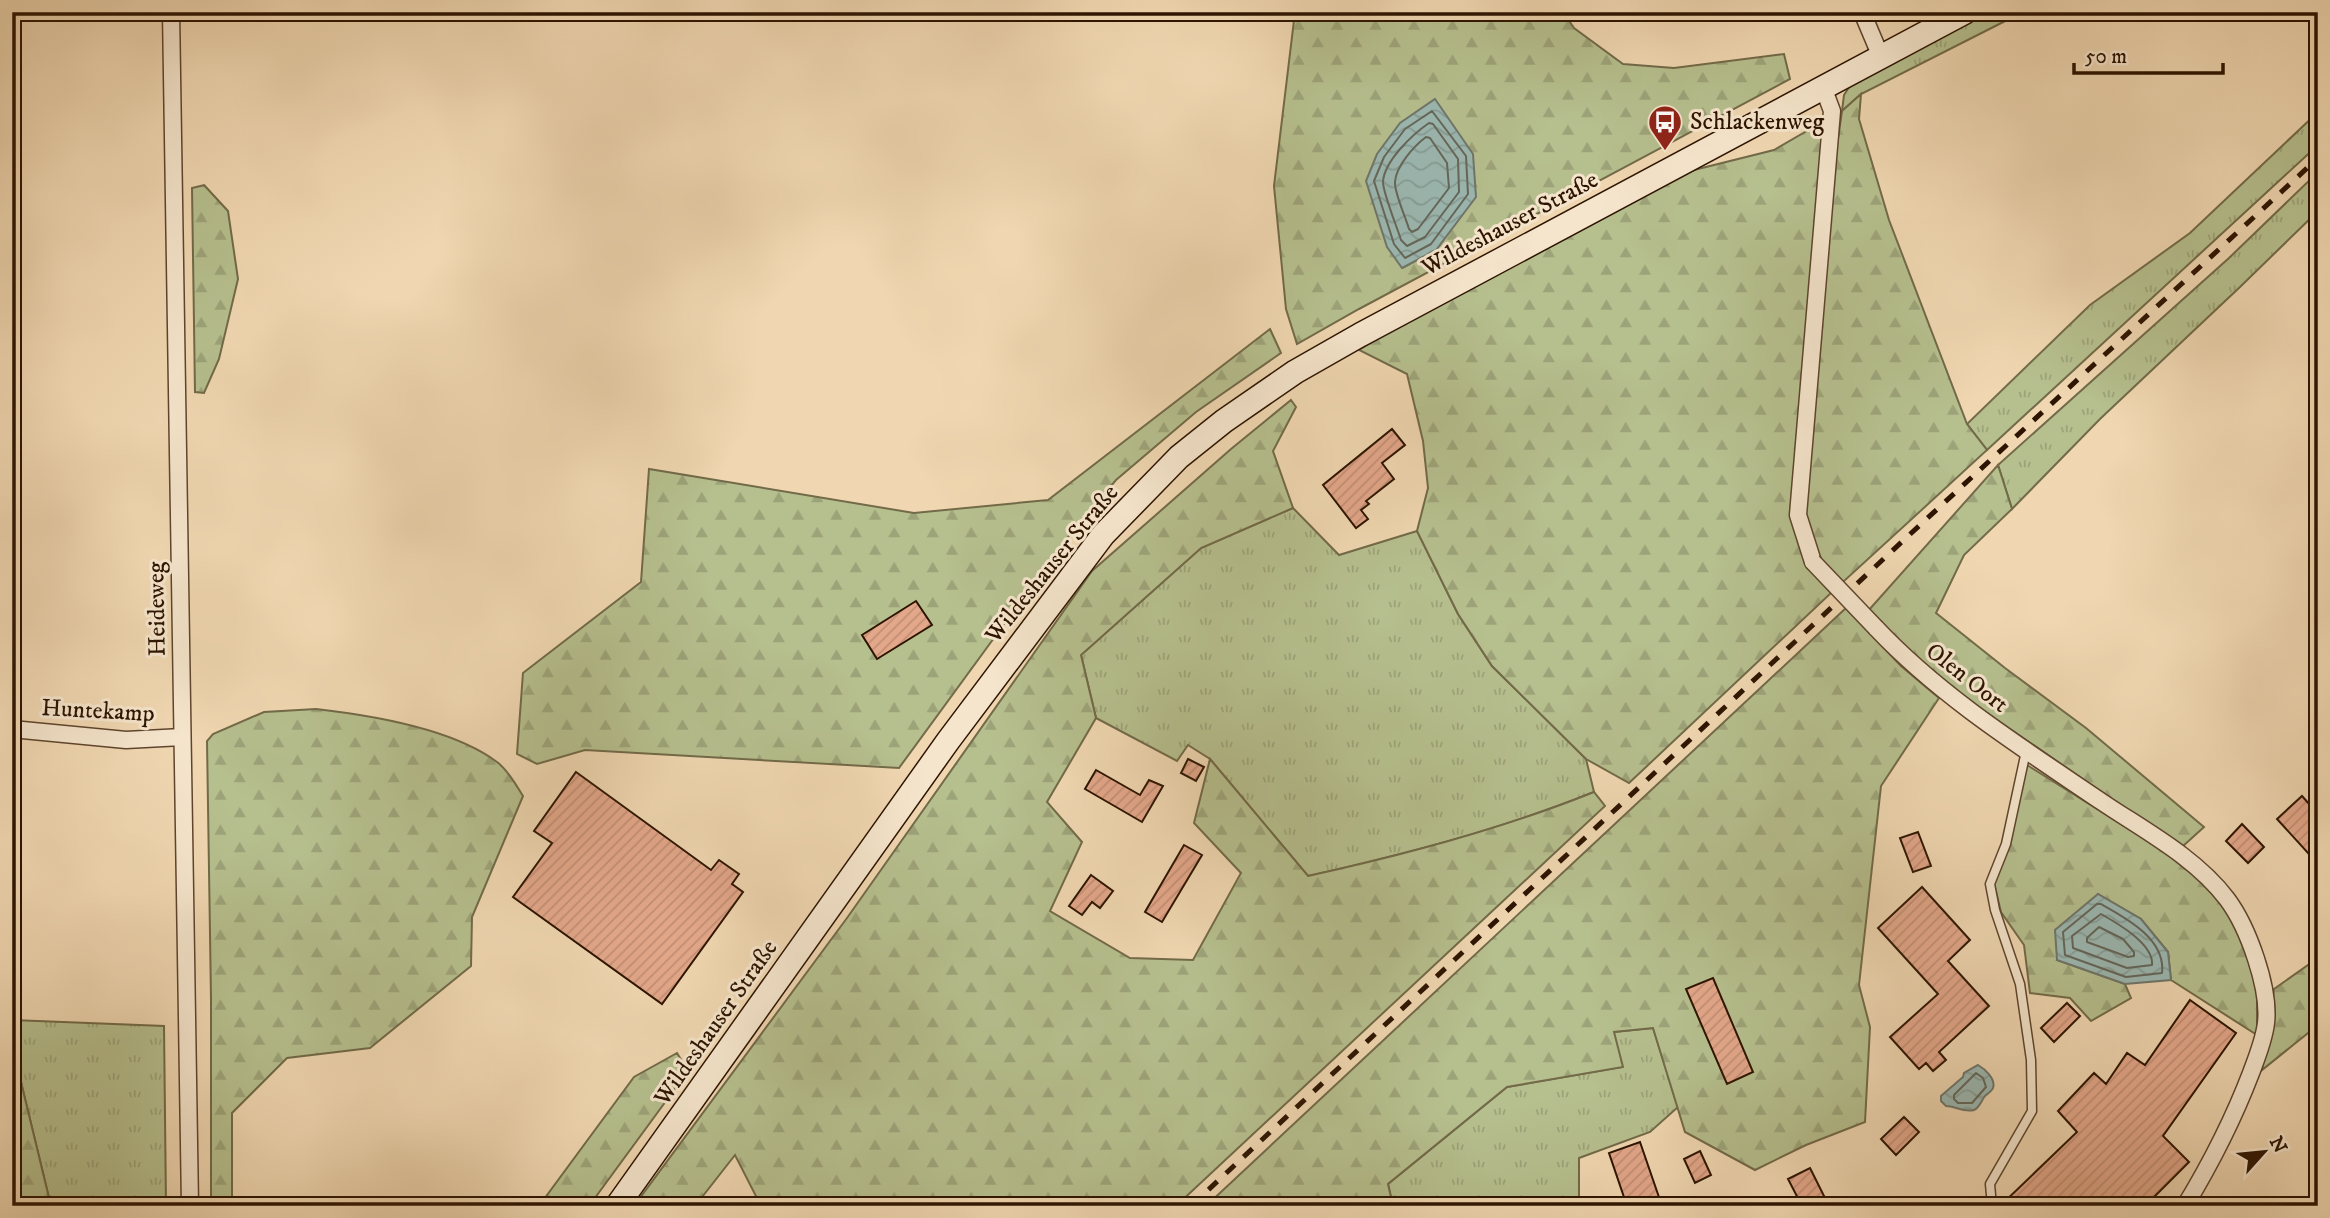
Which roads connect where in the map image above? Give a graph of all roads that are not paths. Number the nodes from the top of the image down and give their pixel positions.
1 (171, 12) edge
2 (1862, 12) edge
3 (1965, 12) edge
4 (1881, 57) junction
5 (1823, 87) junction
6 (12, 729) edge
7 (182, 737) junction
8 (2026, 751) junction
9 (190, 1206) edge
10 (617, 1206) edge
11 (1992, 1206) edge
12 (2186, 1206) edge

1 - 7 street, Heideweg
2 - 4 street
3 - 4 main road, Wildeshauser Straße
4 - 5 main road, Wildeshauser Straße
5 - 8 street, Olen Oort, bridge
5 - 10 main road, Wildeshauser Straße
6 - 7 street, Huntekamp
7 - 9 street, Heideweg
8 - 11 lane
8 - 12 street, Olen Oort

